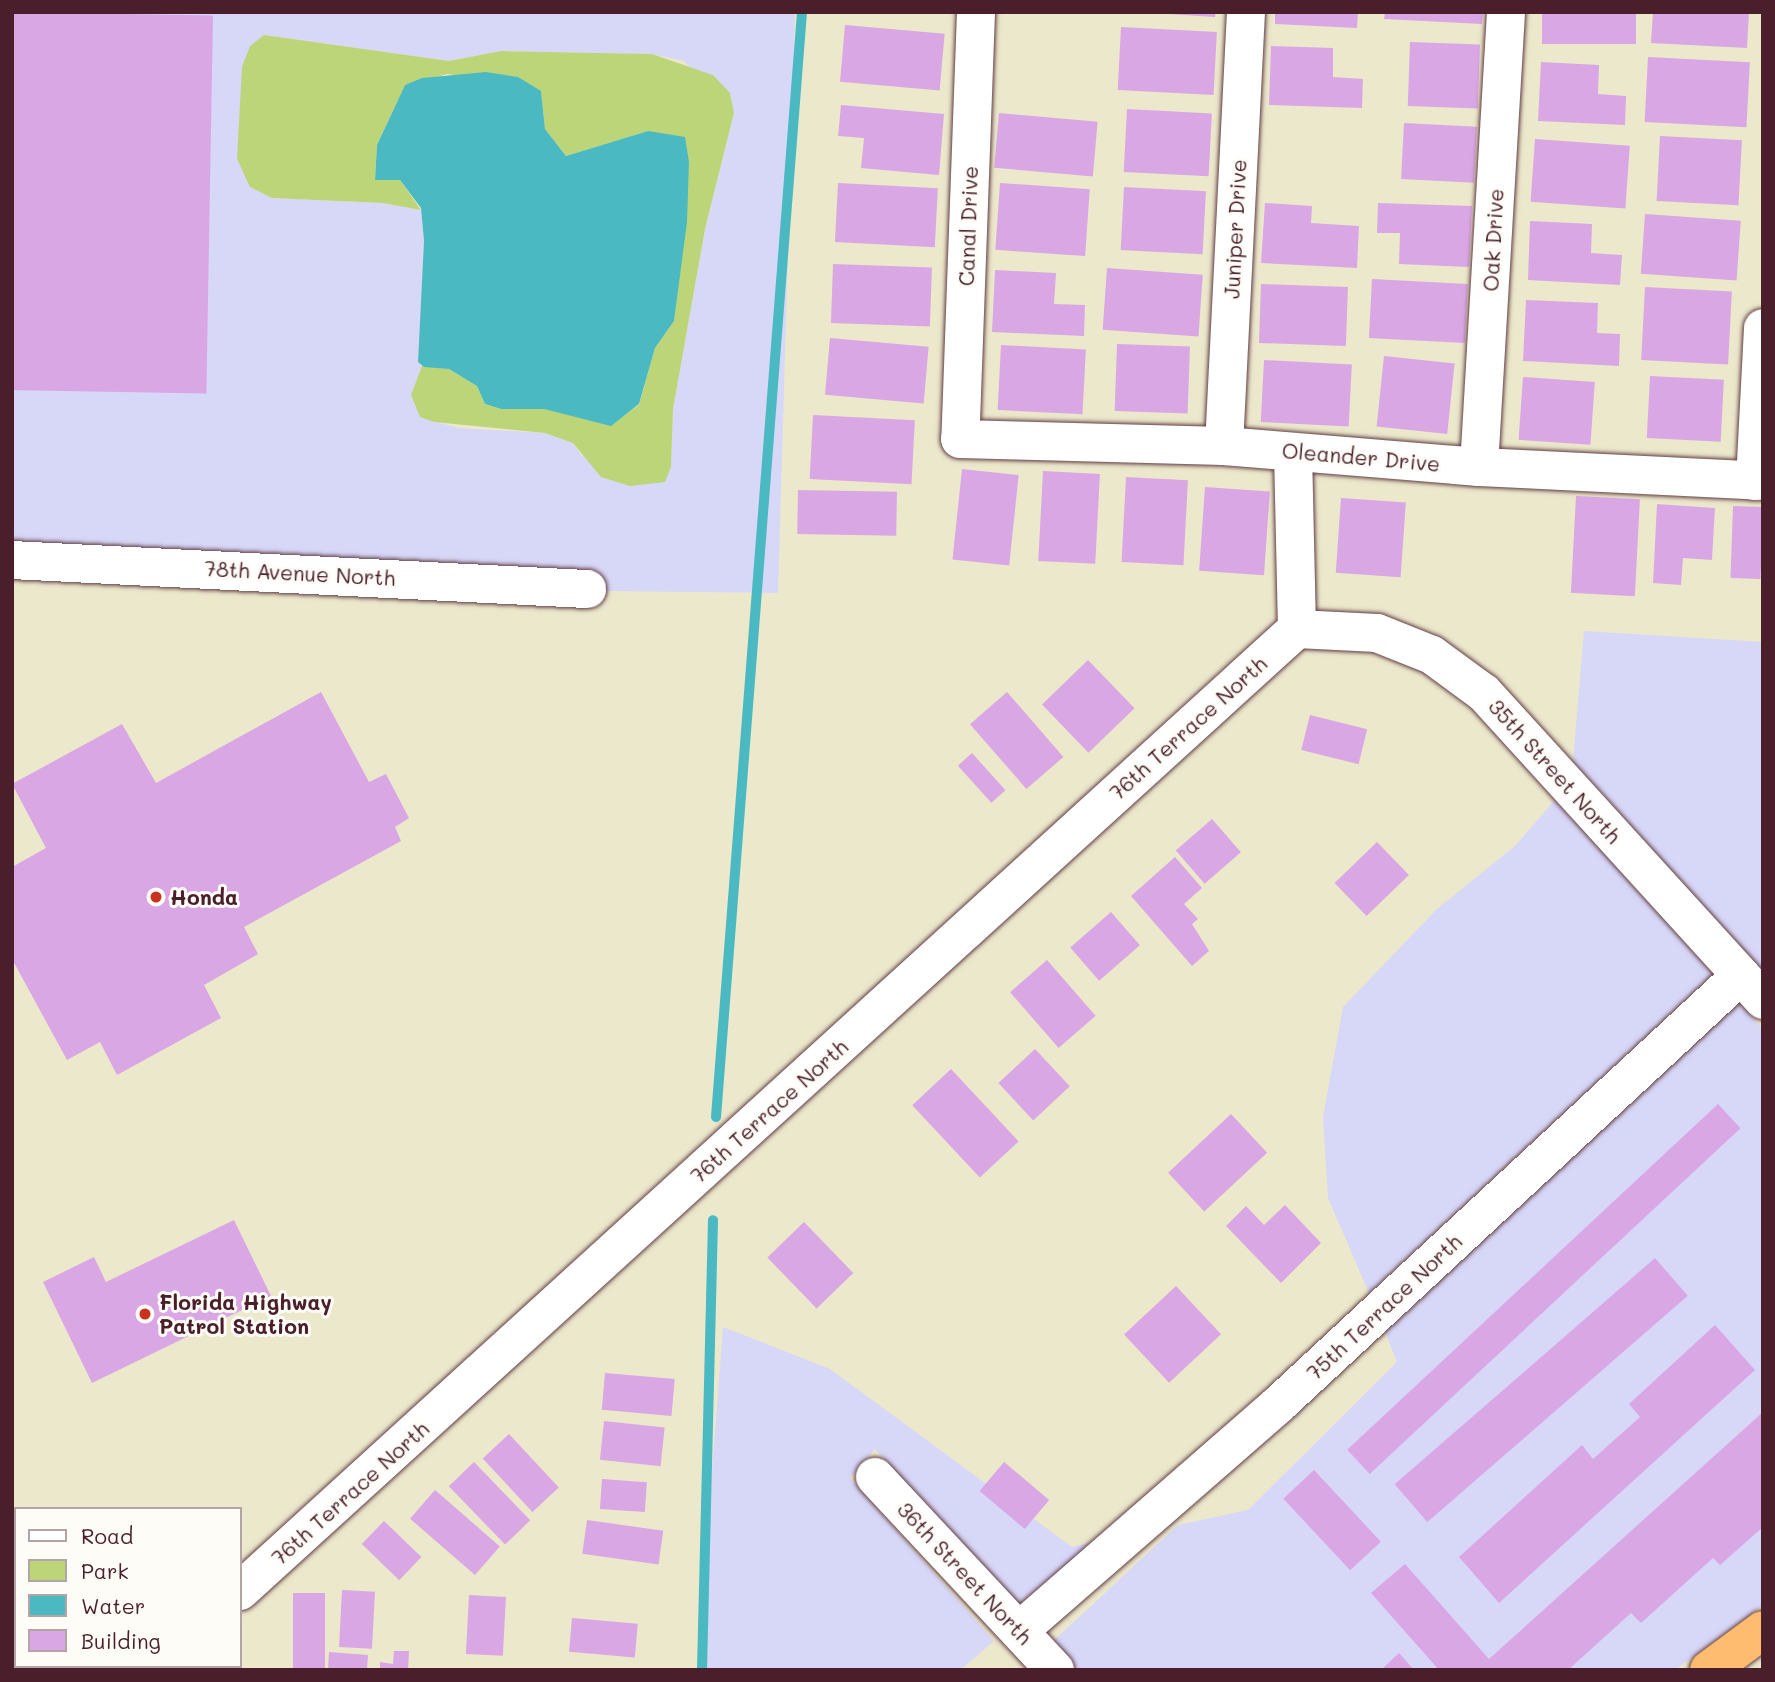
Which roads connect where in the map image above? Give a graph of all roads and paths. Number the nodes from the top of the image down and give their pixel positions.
1 (976, 12) edge
2 (1246, 12) edge
3 (1506, 12) edge
4 (1763, 328) edge
5 (960, 439) joint
6 (1224, 446) junction
7 (1293, 452) junction
8 (1479, 467) junction
9 (1759, 481) edge
10 (12, 560) edge
11 (587, 589) dead end
12 (1297, 629) junction
13 (1752, 987) edge
14 (875, 1477) dead end
15 (242, 1589) edge
16 (1020, 1630) junction
17 (1763, 1630) edge
18 (1055, 1670) edge
19 (1709, 1670) edge

1 - 5 street, Canal Drive
2 - 6 street, Juniper Drive
3 - 8 street, Oak Drive
4 - 9 street
5 - 6 street, Oleander Drive
6 - 7 street, Oleander Drive
7 - 8 street, Oleander Drive
7 - 12 street
8 - 9 street, Oleander Drive
10 - 11 street, 78th Avenue North
12 - 13 street, 35th Street North
12 - 15 street, 76th Terrace North
13 - 16 street, 75th Terrace North
14 - 16 street, 36th Street North
16 - 18 street, 36th Street North
17 - 19 highway

